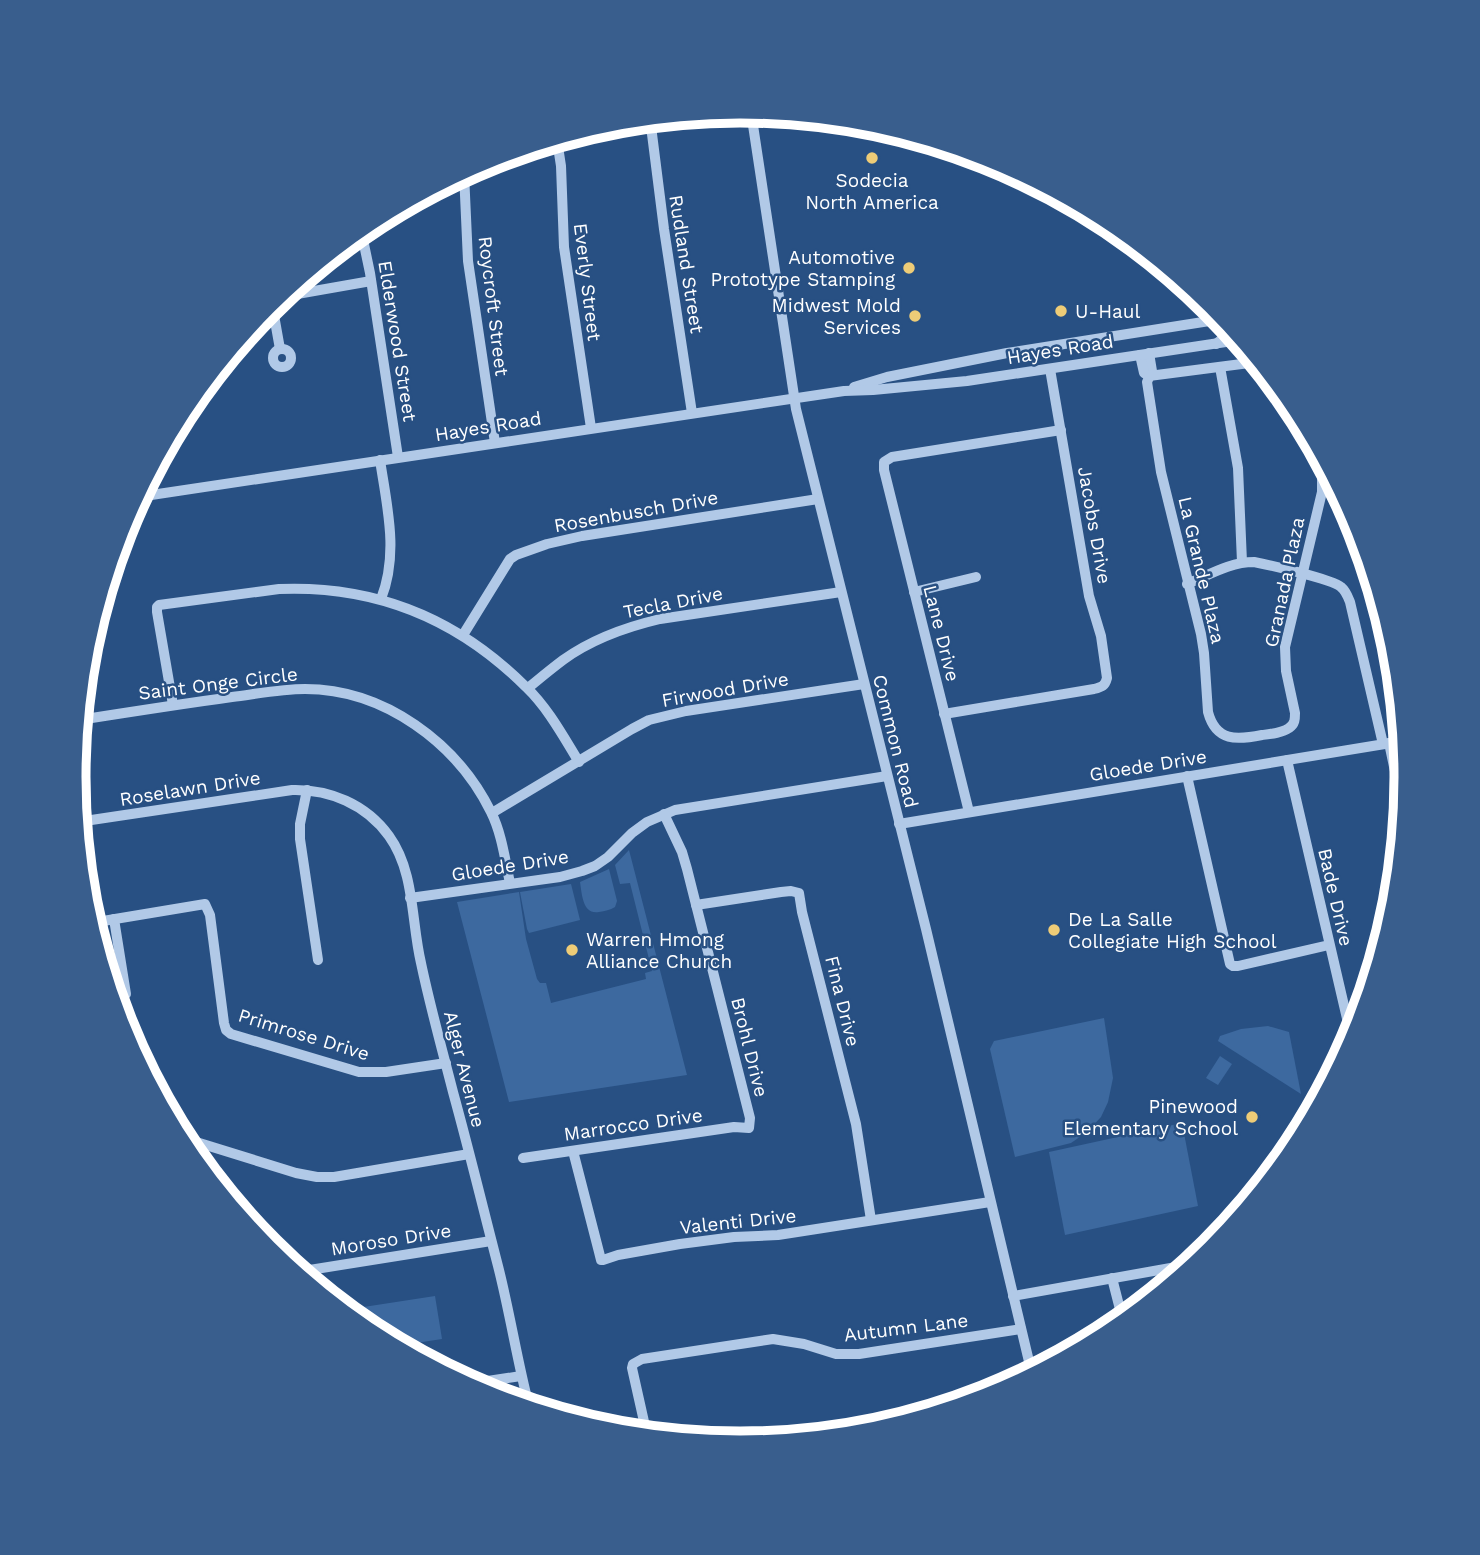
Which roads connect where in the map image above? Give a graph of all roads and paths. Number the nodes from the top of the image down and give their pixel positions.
1 (753, 124) edge
2 (651, 130) edge
3 (558, 150) edge
4 (465, 185) edge
5 (364, 243) edge
6 (371, 281) junction
7 (301, 293) edge
8 (274, 318) edge
9 (1209, 321) edge
10 (1224, 338) edge
11 (1228, 342) edge
12 (1216, 344) junction
13 (280, 349) dead end
14 (1145, 354) junction
15 (1246, 363) edge
16 (946, 365) junction
17 (1220, 367) junction
18 (1050, 369) junction
19 (1149, 376) junction
20 (949, 383) junction
21 (844, 391) junction
22 (793, 398) junction
23 (692, 412) junction
24 (591, 428) junction
25 (1061, 430) junction
26 (495, 443) junction
27 (398, 457) junction
28 (380, 460) junction
29 (1322, 478) edge
30 (150, 495) edge
31 (818, 499) junction
32 (1242, 562) junction
33 (1301, 574) junction
34 (976, 577) dead end
35 (1187, 584) junction
36 (841, 592) junction
37 (914, 592) junction
38 (381, 599) junction
39 (463, 635) junction
40 (864, 684) junction
41 (527, 688) junction
42 (173, 705) junction
43 (944, 714) junction
44 (89, 718) edge
45 (1257, 736) joint
46 (1393, 742) edge
47 (1386, 743) junction
48 (1287, 760) junction
49 (579, 762) junction
50 (1394, 772) edge
51 (887, 776) junction
52 (1187, 776) junction
53 (307, 789) junction
54 (969, 812) junction
55 (492, 814) junction
56 (664, 814) junction
57 (87, 821) edge
58 (899, 824) junction
59 (510, 883) junction
60 (410, 898) junction
61 (696, 905) junction
62 (114, 919) junction
63 (102, 921) edge
64 (1329, 945) junction
65 (318, 960) dead end
66 (126, 994) dead end
67 (1347, 1020) edge
68 (446, 1063) junction
69 (749, 1128) joint
70 (197, 1142) edge
71 (573, 1150) junction
72 (469, 1154) junction
73 (523, 1158) dead end
74 (990, 1202) junction
75 (870, 1220) junction
76 (491, 1241) junction
77 (1172, 1268) edge
78 (310, 1270) edge
79 (1112, 1279) junction
80 (1013, 1296) junction
81 (1120, 1309) edge
82 (1021, 1329) junction
83 (1029, 1364) edge
84 (521, 1376) junction
85 (488, 1381) edge
86 (526, 1396) edge
87 (644, 1424) edge

1 - 22 street, Common Road
2 - 23 street, Rudland Street
3 - 24 street, Everly Street
4 - 26 street, Roycroft Street
5 - 6 street, Elderwood Street
6 - 7 street
6 - 27 street, Elderwood Street
8 - 13 street
9 - 16 street, Hayes Road
10 - 12 street
11 - 12 street, Hayes Road
12 - 14 street, Hayes Road
14 - 18 street, Hayes Road
14 - 19 street, La Grande Plaza
15 - 17 street
16 - 20 street
16 - 21 street, Hayes Road
17 - 19 street
17 - 32 street
18 - 20 street, Hayes Road
18 - 25 street, Jacobs Drive
19 - 35 street, La Grande Plaza
20 - 21 street, Hayes Road
21 - 22 street, Hayes Road
22 - 23 street, Hayes Road
22 - 31 street, Common Road
23 - 24 street, Hayes Road
24 - 26 street, Hayes Road
25 - 37 street, Lane Drive
25 - 43 street, Jacobs Drive
26 - 27 street, Hayes Road
27 - 28 street, Hayes Road
28 - 30 street, Hayes Road
28 - 38 street
29 - 33 street, Granada Plaza
31 - 36 street, Common Road
31 - 39 street, Rosenbusch Drive
32 - 33 street
32 - 35 street
33 - 45 street, Granada Plaza
33 - 47 street
34 - 37 street
35 - 45 street, La Grande Plaza
36 - 40 street, Common Road
36 - 41 street, Tecla Drive
37 - 43 street, Lane Drive
38 - 39 street
38 - 42 street
39 - 41 street
40 - 49 street, Firwood Drive
40 - 51 street, Common Road
41 - 49 street
42 - 44 street, Saint Onge Circle
42 - 55 street, Saint Onge Circle
43 - 54 street, Lane Drive
46 - 47 street, Gloede Drive
47 - 48 street, Gloede Drive
47 - 50 street
48 - 52 street, Gloede Drive
48 - 64 street, Bade Drive
49 - 55 street, Firwood Drive
51 - 56 street, Gloede Drive
51 - 58 street, Common Road
52 - 54 street, Gloede Drive
52 - 64 street
53 - 57 street, Roselawn Drive
53 - 60 street, Alger Avenue
53 - 65 street
54 - 58 street, Gloede Drive
55 - 59 street, Saint Onge Circle
56 - 59 street, Gloede Drive
56 - 61 street, Brohl Drive
58 - 74 street, Common Road
59 - 60 street, Gloede Drive
60 - 68 street, Alger Avenue
61 - 69 street, Brohl Drive
61 - 75 street, Fina Drive
62 - 63 street, Primrose Drive
62 - 66 street
62 - 68 street, Primrose Drive
64 - 67 street, Bade Drive
68 - 72 street, Alger Avenue
69 - 71 street, Marrocco Drive
70 - 72 street
71 - 73 street, Marrocco Drive
71 - 75 street, Valenti Drive
72 - 76 street, Alger Avenue
74 - 75 street, Valenti Drive
74 - 80 street, Common Road
76 - 78 street, Moroso Drive
76 - 84 street, Alger Avenue
77 - 79 street
79 - 80 street
79 - 81 street
80 - 82 street, Common Road
82 - 83 street, Common Road
82 - 87 street, Autumn Lane
84 - 85 street
84 - 86 street, Alger Avenue

